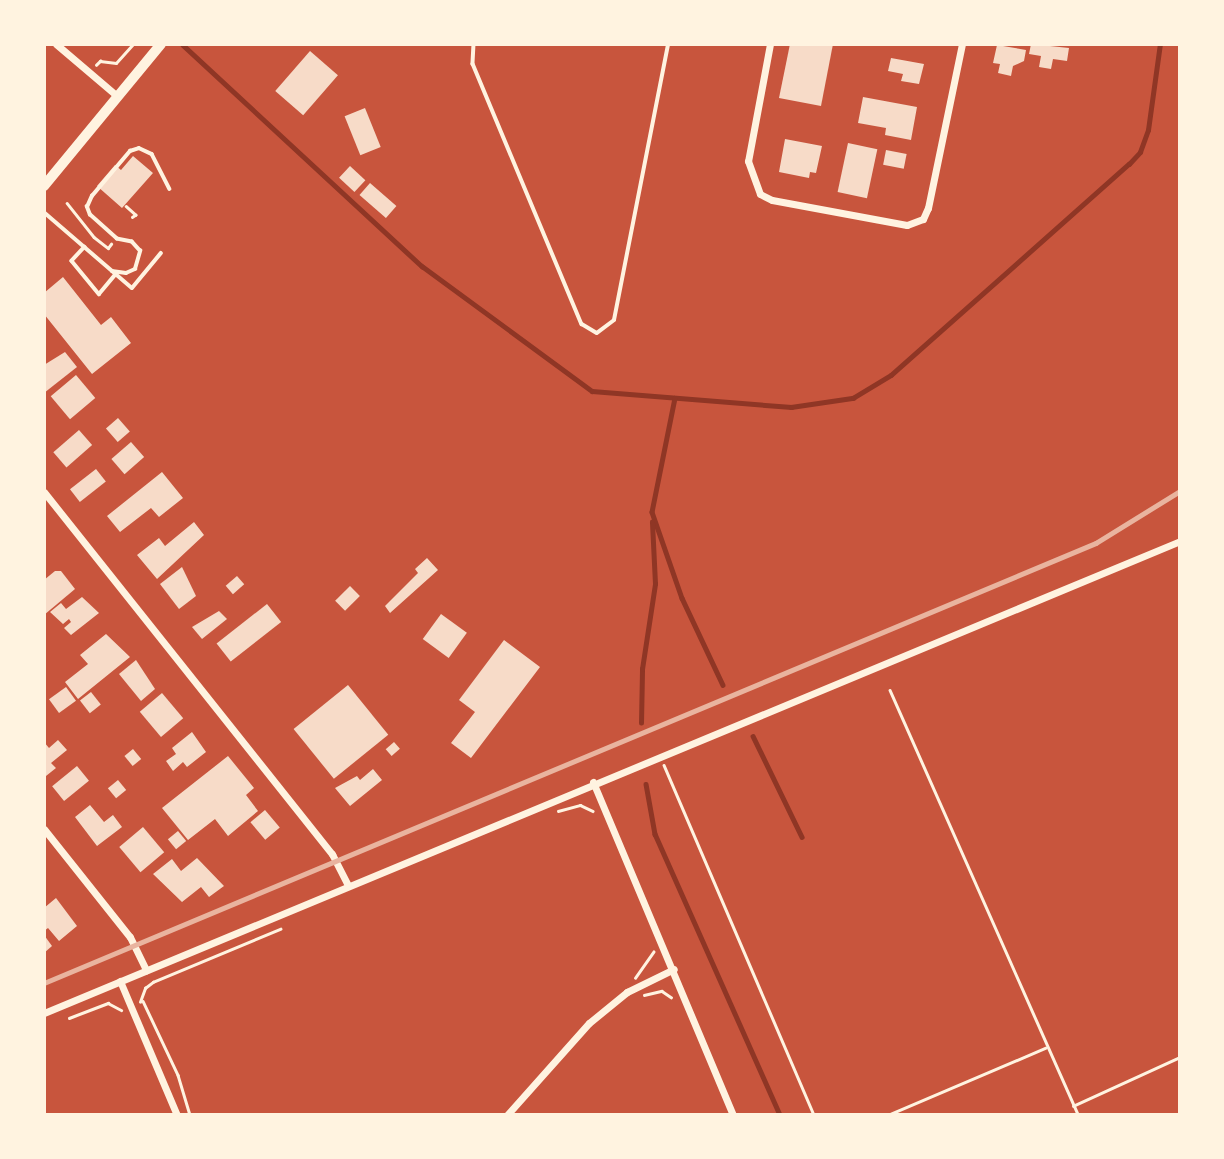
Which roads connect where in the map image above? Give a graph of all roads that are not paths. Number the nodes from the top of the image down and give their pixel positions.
1 (56, 44) edge
2 (161, 44) edge
3 (474, 44) edge
4 (668, 44) edge
5 (770, 44) edge
6 (962, 44) edge
7 (117, 96) junction
8 (44, 186) edge
9 (170, 189) dead end
10 (44, 212) edge
11 (85, 247) junction
12 (161, 253) dead end
13 (112, 271) junction
14 (116, 274) junction
15 (44, 492) edge
16 (1180, 541) edge
17 (593, 782) junction
18 (44, 829) edge
19 (348, 885) junction
20 (674, 969) junction
21 (146, 970) junction
22 (120, 981) junction
23 (44, 1013) edge
24 (177, 1115) edge
25 (507, 1115) edge
26 (733, 1115) edge

1 - 7 street
2 - 7 main road
3 - 4 lane
5 - 6 street
7 - 8 main road
9 - 13 lane
10 - 11 lane
11 - 13 lane
11 - 14 lane
12 - 14 lane
13 - 14 lane
15 - 19 street
16 - 17 street
17 - 19 street
17 - 20 street
18 - 21 street
19 - 21 street
20 - 25 street
20 - 26 street
21 - 22 street
22 - 23 street
22 - 24 street

